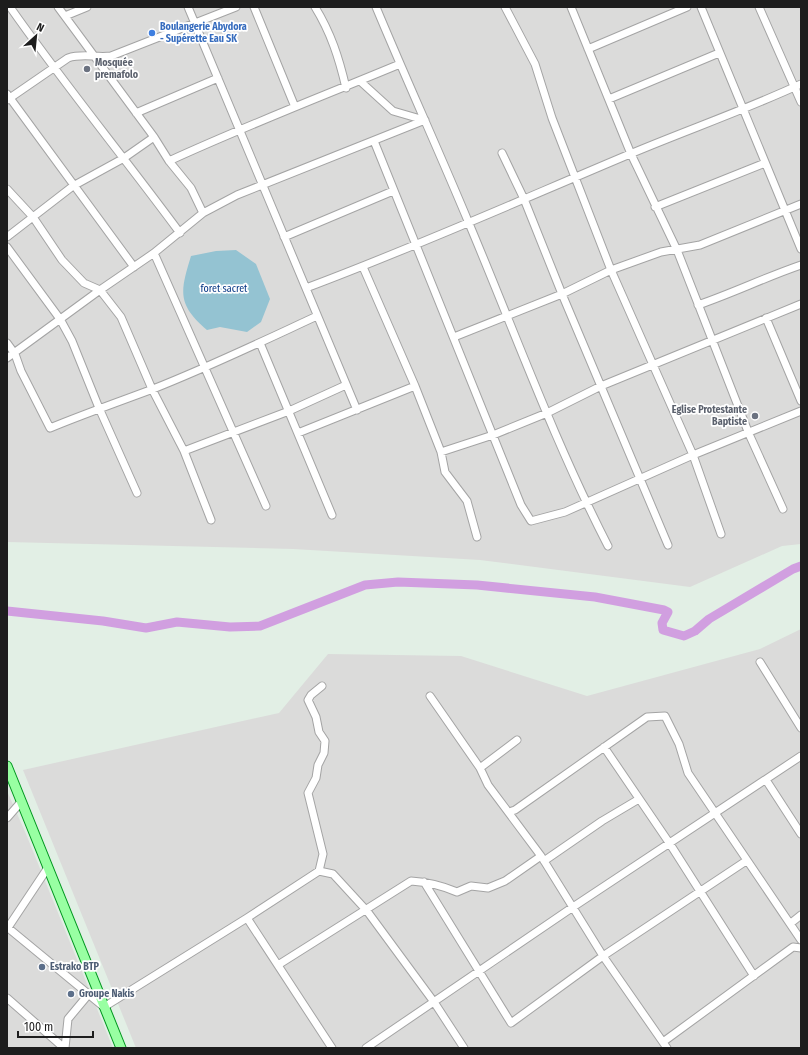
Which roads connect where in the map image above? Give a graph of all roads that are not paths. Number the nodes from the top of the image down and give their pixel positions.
1 (10, 7) edge
2 (58, 7) edge
3 (87, 7) edge
4 (188, 7) edge
5 (236, 7) edge
6 (254, 7) edge
7 (315, 7) edge
8 (377, 7) edge
9 (506, 7) edge
10 (571, 7) edge
11 (686, 7) edge
12 (701, 7) edge
13 (759, 7) edge
14 (65, 16) junction
15 (195, 24) junction
16 (588, 49) junction
17 (719, 53) junction
18 (94, 56) junction
19 (400, 64) junction
20 (53, 68) junction
21 (218, 78) junction
22 (360, 81) junction
23 (798, 85) edge
24 (346, 88) junction
25 (8, 98) edge
26 (609, 99) junction
27 (801, 102) edge
28 (295, 107) junction
29 (742, 110) junction
30 (136, 113) junction
31 (425, 120) junction
32 (239, 129) junction
33 (154, 137) junction
34 (374, 141) junction
35 (502, 153) dead end
36 (631, 154) junction
37 (124, 158) junction
38 (170, 161) junction
39 (765, 163) junction
40 (576, 178) junction
41 (74, 186) junction
42 (263, 186) junction
43 (7, 189) edge
44 (393, 191) junction
45 (524, 199) junction
46 (801, 204) edge
47 (655, 207) junction
48 (786, 211) junction
49 (203, 213) junction
50 (33, 218) junction
51 (468, 222) junction
52 (180, 233) junction
53 (7, 237) edge
54 (284, 237) junction
55 (416, 244) junction
56 (7, 247) edge
57 (801, 249) edge
58 (677, 250) junction
59 (154, 253) junction
60 (801, 265) edge
61 (134, 267) junction
62 (363, 267) junction
63 (611, 270) junction
64 (306, 288) junction
65 (100, 290) junction
66 (562, 294) junction
67 (801, 304) edge
68 (698, 305) junction
69 (317, 316) junction
70 (505, 316) junction
71 (766, 318) junction
72 (60, 319) junction
73 (454, 336) junction
74 (711, 340) junction
75 (7, 343) edge
76 (260, 343) junction
77 (14, 354) junction
78 (7, 358) edge
79 (204, 366) junction
80 (653, 366) junction
81 (346, 385) junction
82 (415, 386) junction
83 (601, 386) junction
84 (152, 389) junction
85 (801, 400) edge
86 (99, 408) junction
87 (357, 410) junction
88 (289, 411) junction
89 (801, 411) edge
90 (547, 413) junction
91 (234, 433) junction
92 (298, 433) junction
93 (749, 434) junction
94 (493, 435) junction
95 (184, 451) junction
96 (440, 452) junction
97 (693, 456) junction
98 (639, 480) junction
99 (137, 493) dead end
100 (586, 502) junction
101 (266, 506) dead end
102 (783, 510) dead end
103 (332, 515) dead end
104 (212, 520) dead end
105 (721, 534) dead end
106 (477, 537) dead end
107 (668, 545) dead end
108 (608, 546) dead end
109 (760, 662) dead end
110 (322, 686) dead end
111 (430, 696) dead end
112 (801, 728) edge
113 (517, 740) dead end
114 (604, 747) junction
115 (801, 756) edge
116 (7, 766) edge
117 (480, 768) junction
118 (766, 780) junction
119 (639, 799) junction
120 (21, 802) junction
121 (508, 812) junction
122 (715, 814) junction
123 (7, 818) edge
124 (801, 834) edge
125 (670, 844) junction
126 (543, 858) junction
127 (746, 861) junction
128 (48, 869) junction
129 (319, 871) junction
130 (424, 882) junction
131 (700, 890) junction
132 (573, 907) junction
133 (367, 911) junction
134 (801, 915) edge
135 (247, 918) junction
136 (790, 922) junction
137 (7, 928) edge
138 (801, 940) edge
139 (801, 948) edge
140 (603, 956) junction
141 (278, 966) junction
142 (479, 971) junction
143 (754, 976) junction
144 (88, 994) junction
145 (7, 998) edge
146 (434, 1002) junction
147 (104, 1006) junction
148 (665, 1045) edge
149 (64, 1048) edge
150 (121, 1048) edge
151 (332, 1048) edge
152 (366, 1048) edge
153 (464, 1048) edge

1 - 20 street
2 - 14 street
3 - 14 street
4 - 15 street
5 - 15 street
6 - 28 street
7 - 24 street
8 - 19 street
9 - 40 street
10 - 16 street
11 - 16 street
12 - 17 street
13 - 23 street
14 - 18 street
15 - 18 street
15 - 21 street
16 - 26 street
17 - 26 street
17 - 29 street
18 - 20 street
18 - 30 street
19 - 22 street
19 - 31 street
20 - 25 street
20 - 37 street
21 - 30 street
21 - 32 street
22 - 24 street
22 - 31 street
23 - 27 street
23 - 29 street
24 - 28 street
25 - 41 street
26 - 36 street
28 - 32 street
29 - 36 street
29 - 39 street
30 - 33 street
31 - 34 street
31 - 51 street
32 - 38 street
32 - 42 street
33 - 37 street
33 - 38 street
34 - 42 street
34 - 44 street
35 - 45 street
36 - 40 street
36 - 47 street
37 - 41 street
37 - 52 street
38 - 49 street
39 - 47 street
39 - 48 street
40 - 45 street
40 - 63 street
41 - 50 street
41 - 61 street
42 - 49 street
42 - 54 street
43 - 50 street
44 - 54 street
44 - 55 street
45 - 51 street
45 - 66 street
46 - 48 street
47 - 58 street
48 - 57 street
48 - 58 street
49 - 52 street
50 - 53 street
50 - 65 street
51 - 55 street
51 - 70 street
52 - 59 street
54 - 64 street
55 - 62 street
55 - 73 street
56 - 72 street
58 - 63 street
58 - 68 street
59 - 61 street
59 - 79 street
60 - 68 street
61 - 65 street
62 - 64 street
62 - 82 street
63 - 66 street
63 - 80 street
64 - 69 street
65 - 72 street
65 - 84 street
66 - 70 street
66 - 83 street
67 - 71 street
68 - 74 street
69 - 76 street
69 - 81 street
70 - 73 street
70 - 90 street
71 - 74 street
71 - 85 street
72 - 77 street
72 - 86 street
73 - 94 street
74 - 80 street
74 - 93 street
75 - 77 street
76 - 79 street
76 - 88 street
77 - 78 street
77 - 86 street
79 - 84 street
79 - 91 street
80 - 83 street
80 - 97 street
81 - 87 street
81 - 88 street
82 - 87 street
82 - 96 street
83 - 90 street
83 - 98 street
84 - 86 street
84 - 95 street
86 - 99 street
87 - 92 street
88 - 91 street
88 - 92 street
89 - 93 street
90 - 94 street
90 - 100 street
91 - 95 street
91 - 101 street
92 - 103 street
93 - 97 street
93 - 102 street
94 - 96 street
94 - 100 street
95 - 104 street
96 - 106 street
97 - 98 street
97 - 105 street
98 - 100 street
98 - 107 street
100 - 108 street
109 - 112 street
110 - 129 street
111 - 117 street
113 - 117 street
114 - 119 street
114 - 121 street
114 - 122 street
115 - 118 street
116 - 120 main road
117 - 121 street
118 - 122 street
118 - 124 street
119 - 125 street
119 - 126 street
120 - 123 street
120 - 128 main road
121 - 126 street
122 - 125 street
122 - 127 street
125 - 131 street
125 - 132 street
126 - 130 street
126 - 132 street
127 - 131 street
127 - 136 street
128 - 137 street
128 - 147 main road
129 - 133 street
129 - 135 street
130 - 133 street
130 - 142 street
131 - 140 street
131 - 143 street
132 - 140 street
132 - 142 street
133 - 141 street
133 - 146 street
134 - 136 street
135 - 141 street
135 - 147 street
136 - 138 street
137 - 144 street
139 - 143 street
140 - 142 street
140 - 148 street
141 - 151 street
142 - 146 street
143 - 148 street
144 - 147 street
144 - 149 street
145 - 149 street
146 - 152 street
146 - 153 street
147 - 150 main road

